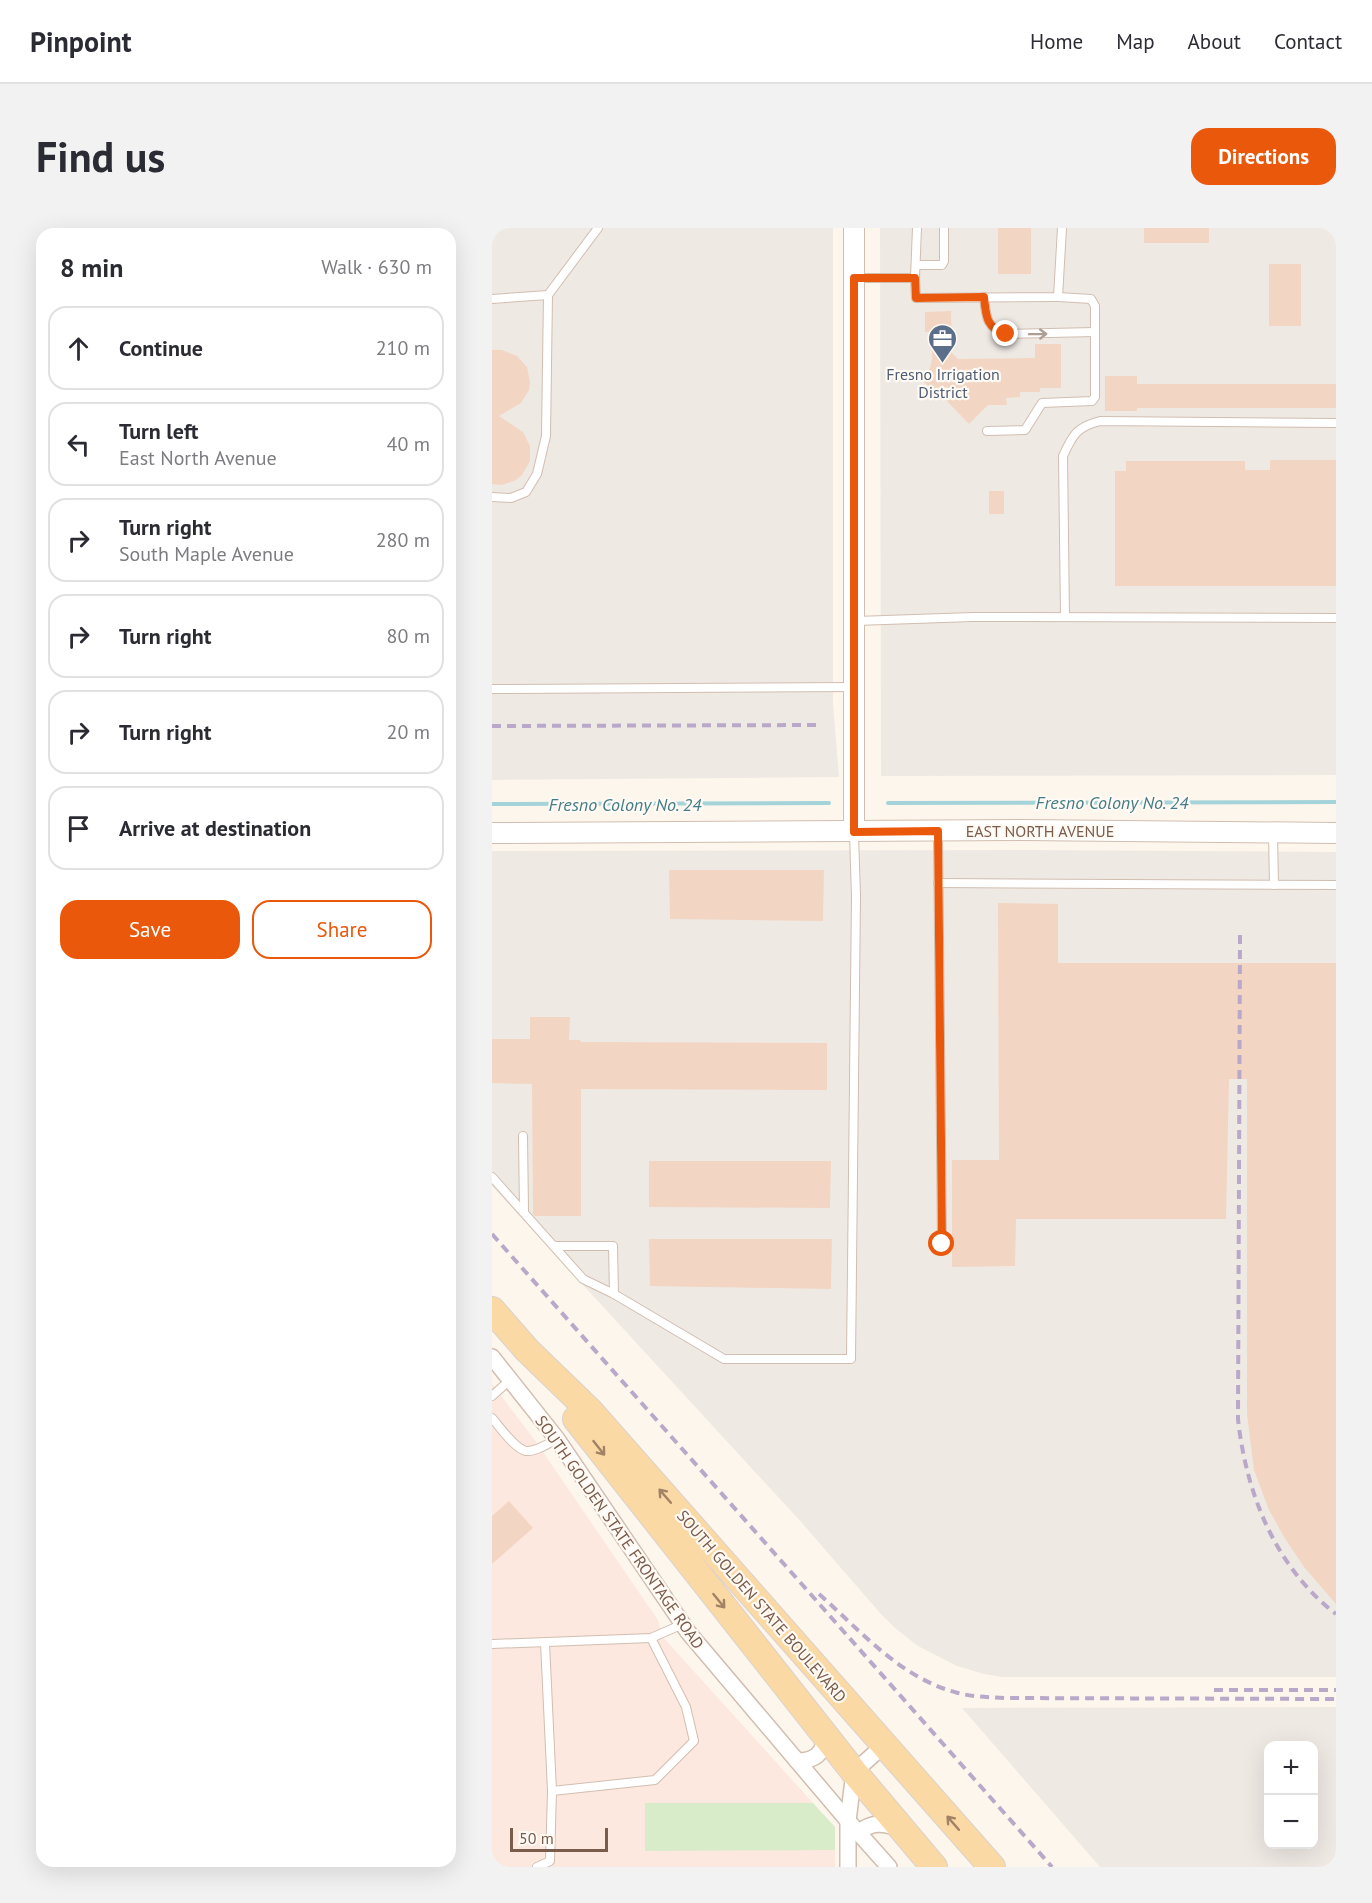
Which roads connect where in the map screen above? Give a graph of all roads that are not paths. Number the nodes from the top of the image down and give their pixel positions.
1 (598, 228) edge
2 (854, 228) edge
3 (916, 228) edge
4 (944, 228) edge
5 (1062, 228) edge
6 (916, 265) junction
7 (854, 278) junction
8 (915, 278) junction
9 (548, 295) junction
10 (984, 297) junction
11 (1058, 297) junction
12 (492, 300) edge
13 (1095, 332) junction
14 (1336, 423) edge
15 (987, 431) dead end
16 (492, 497) edge
17 (1065, 618) junction
18 (1336, 618) edge
19 (854, 621) junction
20 (854, 687) junction
21 (492, 689) edge
22 (938, 831) junction
23 (854, 832) junction
24 (1273, 832) junction
25 (492, 833) edge
26 (1336, 833) edge
27 (938, 883) junction
28 (1274, 885) junction
29 (1336, 885) edge
30 (523, 1136) dead end
31 (492, 1177) edge
32 (524, 1212) junction
33 (942, 1244) dead end
34 (554, 1246) junction
35 (614, 1294) junction
36 (492, 1310) edge
37 (527, 1350) junction
38 (492, 1357) edge
39 (510, 1380) junction
40 (492, 1396) edge
41 (492, 1418) edge
42 (557, 1439) junction
43 (683, 1624) junction
44 (651, 1638) junction
45 (545, 1643) junction
46 (492, 1644) edge
47 (826, 1736) junction
48 (884, 1744) junction
49 (797, 1761) junction
50 (854, 1772) junction
51 (552, 1791) junction
52 (853, 1827) junction
53 (902, 1830) junction
54 (537, 1867) edge
55 (848, 1867) edge
56 (889, 1867) edge
57 (934, 1867) edge
58 (992, 1867) edge

1 - 9 lane
2 - 7 street
3 - 6 lane
4 - 6 lane
5 - 11 lane
6 - 8 lane
7 - 8 lane
7 - 19 street
8 - 10 lane
9 - 12 lane
9 - 16 lane
10 - 11 lane
10 -> 13 lane
11 - 13 lane
13 - 15 lane
14 - 17 lane
17 - 18 lane
17 - 19 lane
19 - 20 street
20 - 21 lane
20 - 23 street
22 - 23 street, EAST NORTH AVENUE
22 - 24 street, EAST NORTH AVENUE
22 - 27 lane
23 - 25 street, EAST NORTH AVENUE
23 - 35 lane
24 - 26 street, EAST NORTH AVENUE
24 - 28 lane
27 - 28 lane
27 - 33 lane
28 - 29 lane
30 - 32 lane
31 - 32 lane
32 - 34 lane
34 - 35 lane
34 - 35 lane
36 - 37 main road, SOUTH GOLDEN STATE BOULEVARD
37 -> 47 main road, SOUTH GOLDEN STATE BOULEVARD
48 -> 37 main road, SOUTH GOLDEN STATE BOULEVARD
38 - 39 street, SOUTH GOLDEN STATE FRONTAGE ROAD
39 - 40 lane
39 - 42 street, SOUTH GOLDEN STATE FRONTAGE ROAD
41 - 42 lane
42 - 43 street, SOUTH GOLDEN STATE FRONTAGE ROAD
43 - 44 lane
43 - 49 street, SOUTH GOLDEN STATE FRONTAGE ROAD
44 - 45 lane
44 - 51 lane
45 - 46 lane
45 - 51 lane
47 - 49 street
47 - 50 main road, SOUTH GOLDEN STATE BOULEVARD
48 - 50 street
58 -> 48 main road, SOUTH GOLDEN STATE BOULEVARD
49 - 52 street, SOUTH GOLDEN STATE FRONTAGE ROAD
50 - 52 street
50 - 53 main road, SOUTH GOLDEN STATE BOULEVARD
51 - 54 lane
52 - 53 street
52 - 55 street
52 - 56 street, SOUTH GOLDEN STATE FRONTAGE ROAD
53 - 57 main road, SOUTH GOLDEN STATE BOULEVARD

